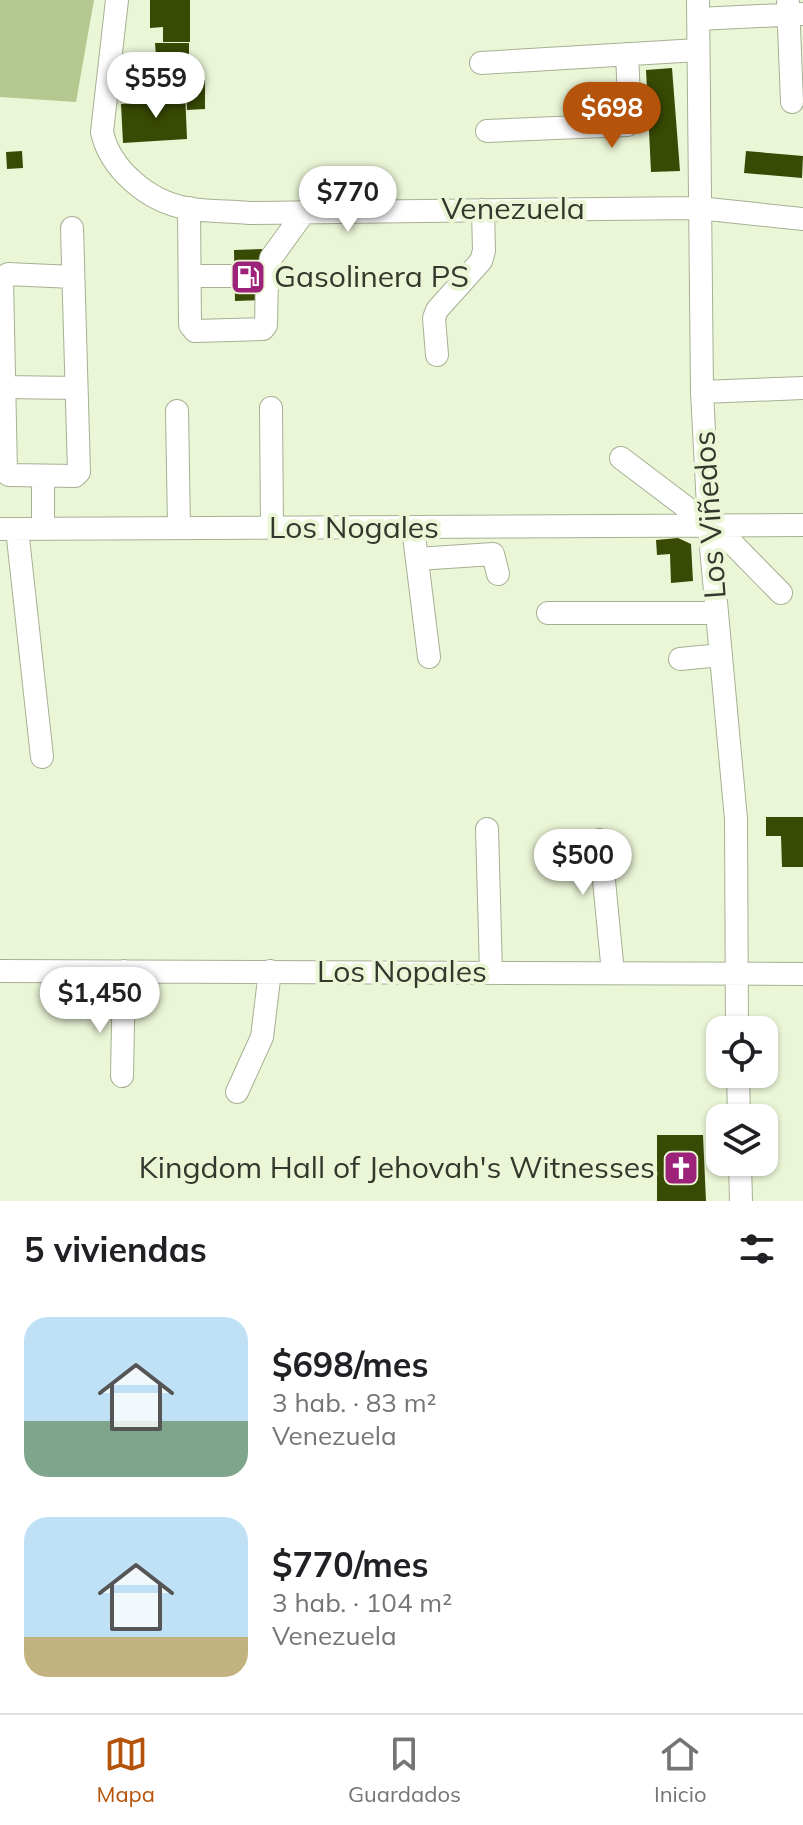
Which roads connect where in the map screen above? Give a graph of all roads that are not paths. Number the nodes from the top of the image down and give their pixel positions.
1 (117, 0) edge
2 (698, 9) edge
3 (793, 10) edge
4 (698, 50) junction
5 (627, 54) junction
6 (481, 63) dead end
7 (792, 102) dead end
8 (487, 131) dead end
9 (189, 208) junction
10 (698, 208) junction
11 (483, 210) junction
12 (305, 211) junction
13 (803, 219) edge
14 (72, 228) dead end
15 (190, 276) junction
16 (234, 276) tunnel mouth
17 (73, 277) junction
18 (437, 355) dead end
19 (4, 387) junction
20 (76, 388) junction
21 (803, 388) edge
22 (702, 392) junction
23 (271, 408) dead end
24 (177, 411) dead end
25 (621, 458) dead end
26 (43, 476) junction
27 (803, 525) edge
28 (709, 526) junction
29 (179, 528) junction
30 (272, 528) junction
31 (413, 528) junction
32 (9, 529) edge
33 (43, 529) junction
34 (417, 559) junction
35 (498, 574) dead end
36 (781, 593) dead end
37 (548, 613) dead end
38 (717, 613) junction
39 (721, 655) junction
40 (429, 657) dead end
41 (680, 659) dead end
42 (42, 757) dead end
43 (487, 829) dead end
44 (600, 840) dead end
45 (0, 971) edge
46 (124, 971) junction
47 (270, 971) junction
48 (491, 972) junction
49 (613, 973) junction
50 (736, 973) junction
51 (803, 974) edge
52 (737, 1016) edge
53 (122, 1076) dead end
54 (237, 1092) dead end
55 (740, 1176) edge
56 (741, 1201) edge

1 - 9 street, Venezuela
2 - 3 street
2 - 4 street, Los Viñedos
3 - 7 street
4 - 5 street
4 - 10 street, Los Viñedos
5 - 6 street
5 - 8 street
9 - 12 street, Venezuela
9 - 15 street
10 - 11 street, Venezuela
10 - 13 street, Venezuela
10 - 22 street, Los Viñedos
11 - 12 street, Venezuela
11 - 18 street
12 - 15 street
14 - 17 street
15 - 16 street
17 - 19 street
17 - 20 street
19 - 20 street
19 - 26 street
20 - 26 street
21 - 22 street
22 - 28 street, Los Viñedos
23 - 30 street
24 - 29 street
25 - 28 street
26 - 33 street
27 - 28 street, Los Nogales
28 - 31 street, Los Nogales
28 - 36 street
28 - 38 street, Los Viñedos
29 - 30 street, Los Nogales
29 - 33 street, Los Nogales
30 - 31 street, Los Nogales
31 - 34 street
32 - 33 street, Los Nogales
32 - 42 street
34 - 35 street
34 - 40 street
37 - 38 street
38 - 39 street, Los Viñedos
39 - 41 street
39 - 50 street, Los Viñedos
43 - 48 street
44 - 49 street
45 - 46 street, Los Nopales
46 - 47 street, Los Nopales
46 - 53 street
47 - 48 street, Los Nopales
47 - 54 street
48 - 49 street, Los Nopales
49 - 50 street, Los Nopales
50 - 51 street, Los Nopales
50 - 52 street, Los Viñedos
55 - 56 street

